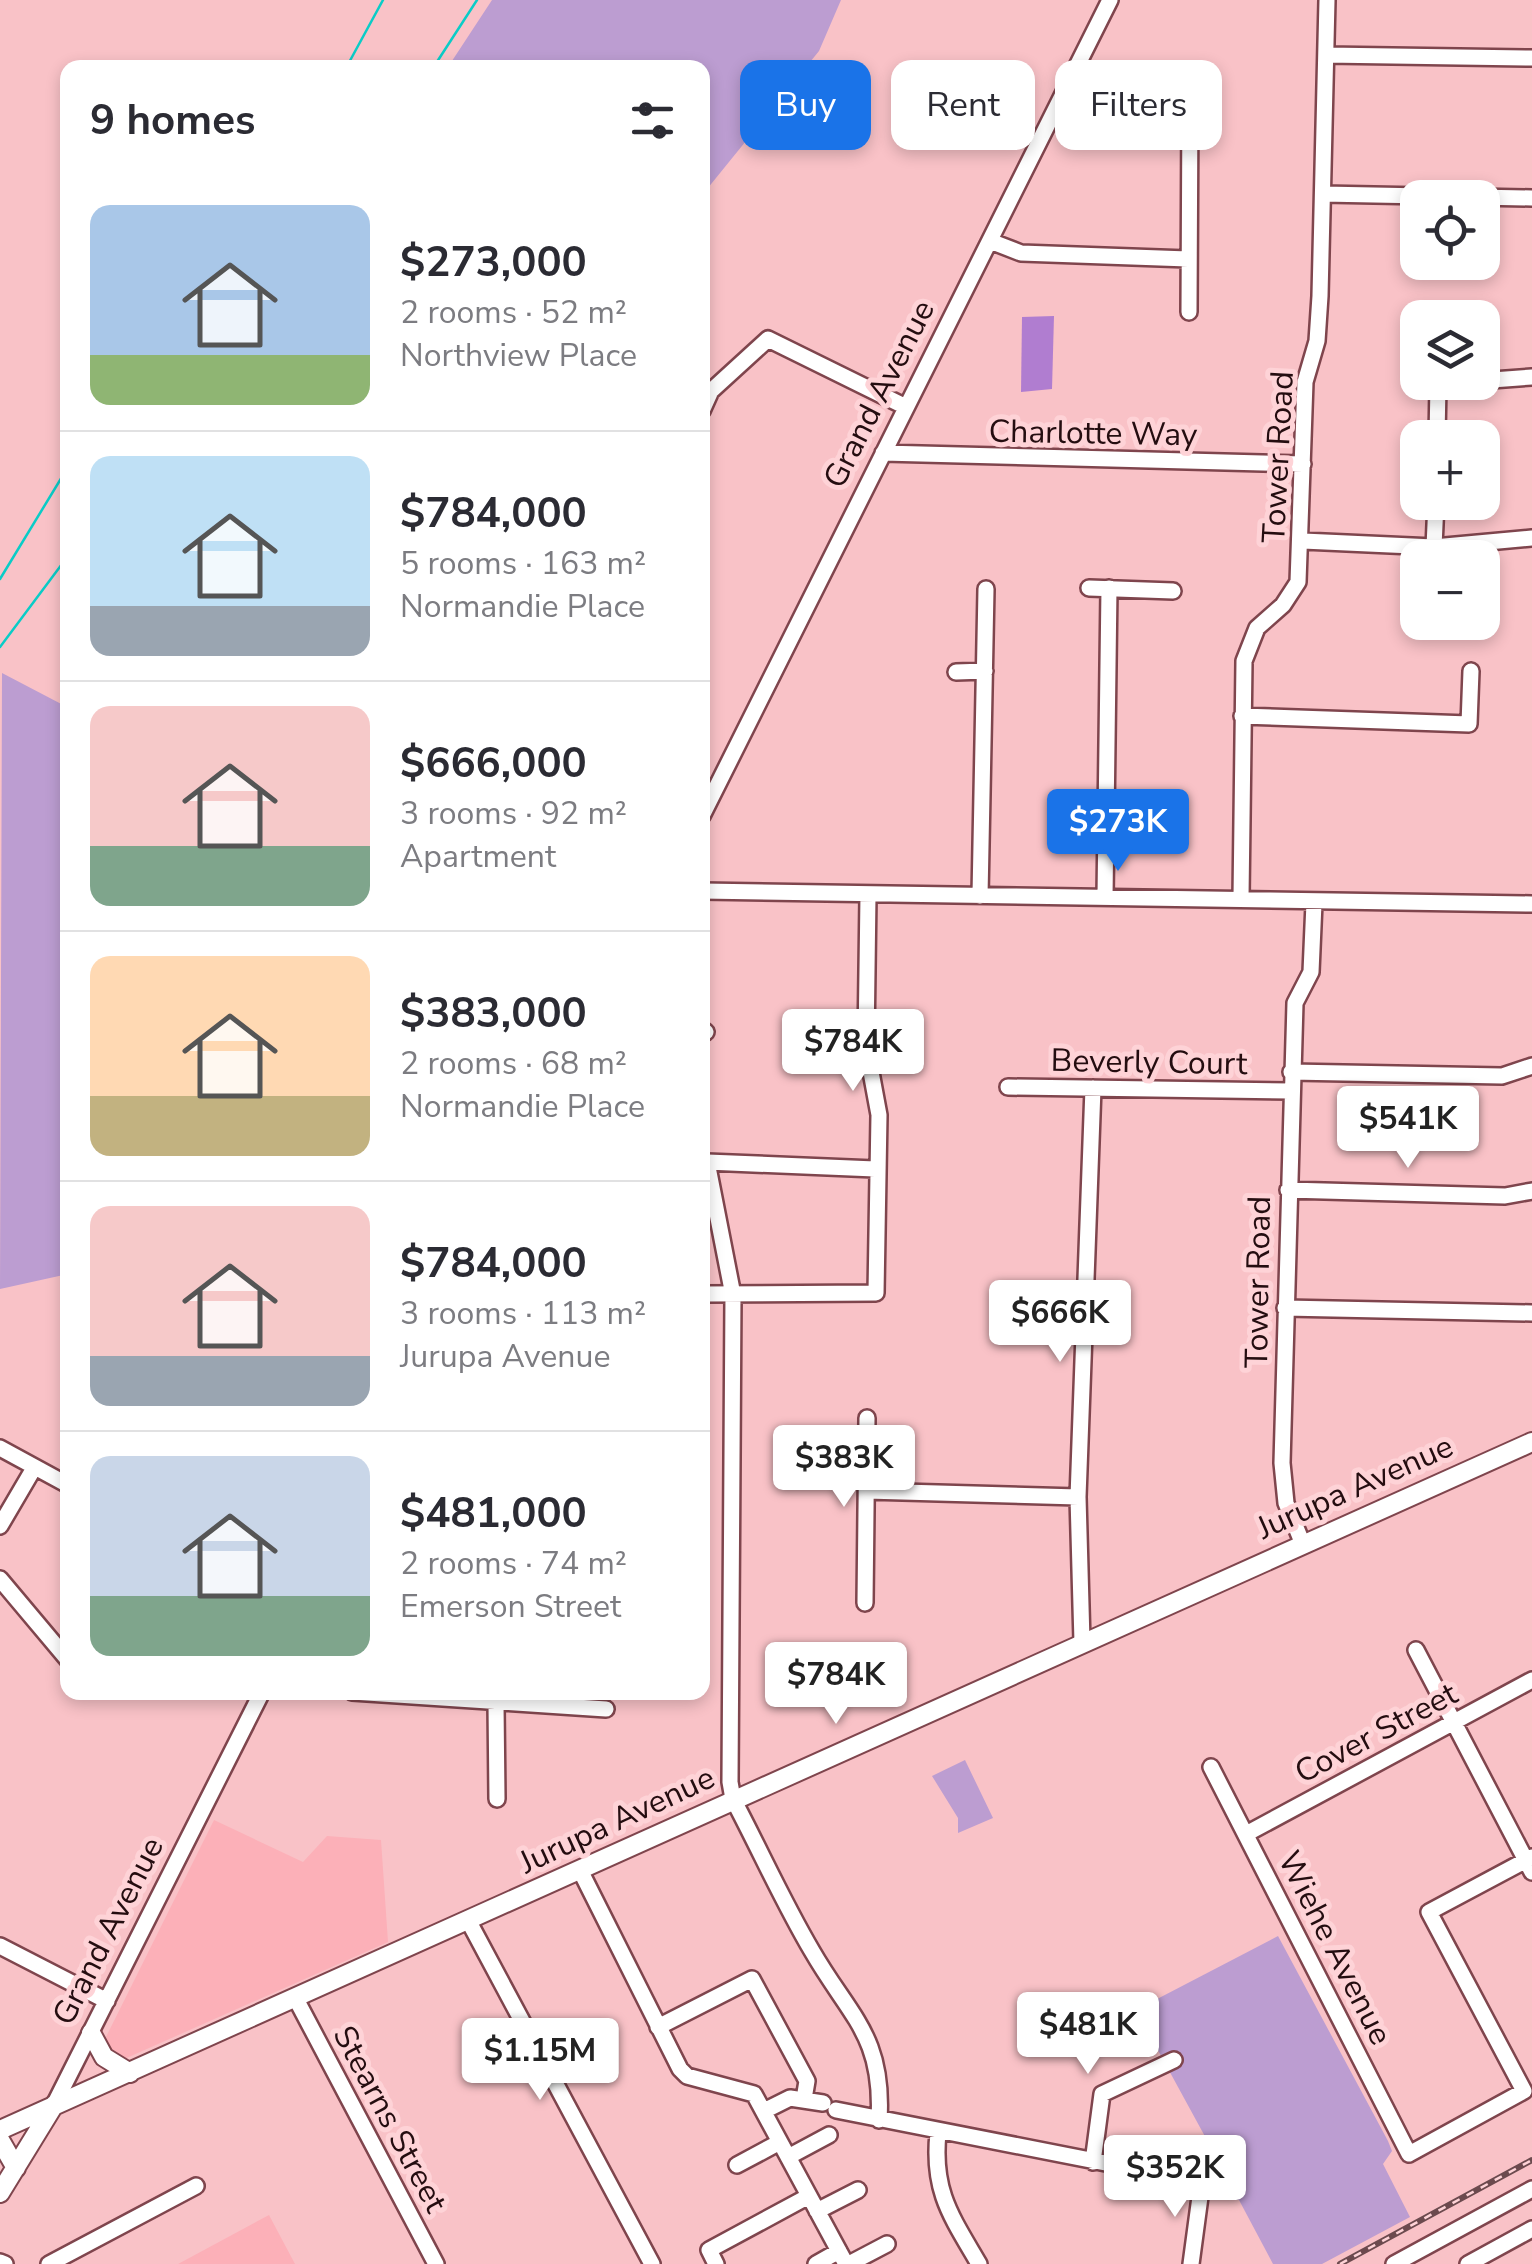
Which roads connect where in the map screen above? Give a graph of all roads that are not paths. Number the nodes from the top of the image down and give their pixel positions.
1 (1110, 0) edge
2 (1327, 0) edge
3 (1326, 55) junction
4 (1532, 58) edge
5 (1189, 150) edge
6 (1323, 194) junction
7 (1532, 198) edge
8 (990, 241) junction
9 (1188, 258) junction
10 (1189, 312) dead end
11 (1532, 376) edge
12 (710, 393) edge
13 (906, 407) junction
14 (1437, 420) edge
15 (883, 453) junction
16 (1303, 464) junction
17 (1532, 538) edge
18 (1303, 541) junction
19 (1500, 541) edge
20 (1400, 545) edge
21 (1089, 588) dead end
22 (1109, 588) junction
23 (986, 589) dead end
24 (1173, 591) dead end
25 (984, 671) junction
26 (1471, 671) dead end
27 (956, 672) dead end
28 (1242, 716) junction
29 (710, 800) edge
30 (710, 891) edge
31 (868, 895) junction
32 (980, 896) junction
33 (1104, 897) junction
34 (1241, 898) junction
35 (1314, 903) junction
36 (1532, 904) edge
37 (1532, 1066) edge
38 (1291, 1072) junction
39 (1008, 1087) dead end
40 (1093, 1088) junction
41 (1290, 1092) junction
42 (710, 1162) edge
43 (875, 1169) junction
44 (710, 1177) edge
45 (1288, 1190) junction
46 (1532, 1191) edge
47 (710, 1295) edge
48 (733, 1296) junction
49 (1284, 1308) junction
50 (1532, 1313) edge
51 (867, 1418) dead end
52 (1532, 1442) edge
53 (0, 1448) edge
54 (34, 1468) junction
55 (60, 1480) edge
56 (868, 1490) junction
57 (1078, 1497) junction
58 (0, 1526) edge
59 (1302, 1542) junction
60 (0, 1579) edge
61 (864, 1603) dead end
62 (1082, 1642) junction
63 (60, 1650) edge
64 (1416, 1650) dead end
65 (1532, 1680) edge
66 (258, 1700) edge
67 (448, 1700) edge
68 (496, 1704) junction
69 (606, 1709) dead end
70 (1454, 1722) junction
71 (1210, 1767) dead end
72 (497, 1799) dead end
73 (733, 1800) junction
74 (1246, 1834) junction
75 (1530, 1863) edge
76 (580, 1870) junction
77 (468, 1920) junction
78 (0, 1946) edge
79 (296, 1999) junction
80 (107, 2001) junction
81 (658, 2028) junction
82 (90, 2032) junction
83 (1174, 2060) dead end
84 (130, 2073) junction
85 (804, 2099) junction
86 (54, 2105) junction
87 (764, 2111) junction
88 (879, 2120) junction
89 (0, 2130) edge
90 (938, 2133) junction
91 (829, 2135) dead end
92 (0, 2140) edge
93 (784, 2149) junction
94 (1093, 2162) junction
95 (737, 2164) dead end
96 (16, 2168) junction
97 (196, 2186) dead end
98 (1532, 2189) edge
99 (858, 2190) dead end
100 (0, 2194) edge
101 (809, 2196) junction
102 (817, 2212) junction
103 (1532, 2229) edge
104 (887, 2244) dead end
105 (713, 2257) edge
106 (845, 2260) edge
107 (49, 2264) edge
108 (436, 2264) edge
109 (652, 2264) edge
110 (816, 2264) edge
111 (979, 2264) edge
112 (1191, 2264) edge
113 (1394, 2264) edge
114 (1468, 2264) edge

1 - 8 street, Grand Avenue
2 - 3 street, Tower Road
3 - 4 street
3 - 6 street, Tower Road
5 - 9 street
6 - 7 street
6 - 16 street, Tower Road
8 - 9 street
8 - 13 street, Grand Avenue
9 - 10 street
11 - 14 street
12 - 13 street
13 - 15 street, Grand Avenue
15 - 16 street, Charlotte Way
15 - 29 street, Grand Avenue
16 - 18 street, Tower Road
17 - 19 street
18 - 20 street
18 - 28 street, Tower Road
21 - 22 street
22 - 24 street
22 - 33 street
23 - 25 street
25 - 27 street
25 - 32 street
26 - 28 street
28 - 34 street, Tower Road
30 - 31 street
31 - 32 street
31 - 43 street
32 - 33 street
33 - 34 street
34 - 35 street
35 - 36 street
35 - 38 street, Tower Road
37 - 38 street, Beverly Court
38 - 41 street, Tower Road
39 - 40 street, Beverly Court
40 - 41 street, Beverly Court
40 - 57 street
41 - 45 street, Tower Road
42 - 43 street
43 - 48 street
44 - 48 street
45 - 46 street
45 - 49 street, Tower Road
47 - 48 street
48 - 73 street
49 - 50 street
49 - 59 street, Tower Road
51 - 56 street
52 - 59 main road, Jurupa Avenue
53 - 54 street
54 - 55 street
54 - 58 street
56 - 57 street
56 - 61 street
57 - 62 street
59 - 62 main road, Jurupa Avenue
60 - 63 street
62 - 73 main road, Jurupa Avenue
64 - 70 street
65 - 70 street, Cover Street
66 - 80 street, Grand Avenue
67 - 68 street
68 - 69 street
68 - 72 street
70 - 74 street, Cover Street
70 - 75 street
71 - 74 street, Wiehe Avenue
73 - 76 main road, Jurupa Avenue
73 - 88 street
74 - 75 street, Wiehe Avenue
76 - 77 main road, Jurupa Avenue
76 - 81 street
77 - 79 main road, Jurupa Avenue
77 - 109 street
78 - 80 street
79 - 84 main road, Jurupa Avenue
79 - 108 street, Stearns Street
80 - 82 street, Grand Avenue
81 - 85 street
81 - 87 street
82 - 84 main road
82 - 86 street, Grand Avenue
83 - 94 street
84 - 86 main road, Jurupa Avenue
85 - 87 street
85 - 88 street
86 - 89 main road, Jurupa Avenue
86 - 96 main road, Grand Avenue
87 - 93 street
88 - 90 street
90 - 94 street
90 - 111 street
91 - 93 street
92 - 96 main road
93 - 95 street
93 - 101 street
94 - 112 street
96 - 100 main road, Grand Avenue
97 - 107 street
98 - 113 street
99 - 102 street
101 - 102 street
101 - 105 street
102 - 106 street
103 - 114 street
104 - 106 street
106 - 110 street

